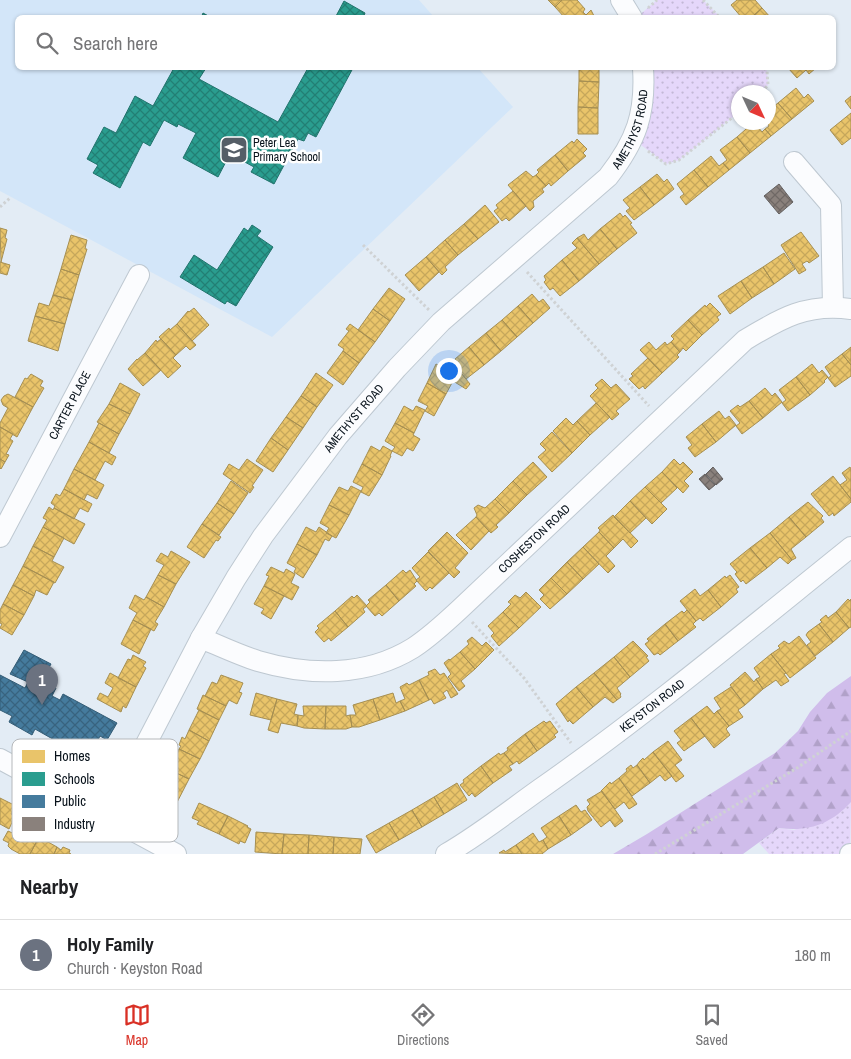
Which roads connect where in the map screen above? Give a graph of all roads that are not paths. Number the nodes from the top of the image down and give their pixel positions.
1 (621, 0) edge
2 (630, 15) edge
3 (643, 70) edge
4 (794, 162) dead end
5 (139, 275) dead end
6 (842, 308) edge
7 (0, 537) edge
8 (851, 547) edge
9 (201, 638) junction
10 (149, 739) edge
11 (0, 759) edge
12 (12, 765) edge
13 (154, 842) edge
14 (176, 854) edge
15 (446, 854) edge

1 - 2 street
3 - 9 street, AMETHYST ROAD
4 - 6 street, COSHESTON ROAD
5 - 7 street, CARTER PLACE
6 - 9 street, COSHESTON ROAD
8 - 15 street, KEYSTON ROAD
9 - 10 street, AMETHYST ROAD
11 - 12 street
13 - 14 street

